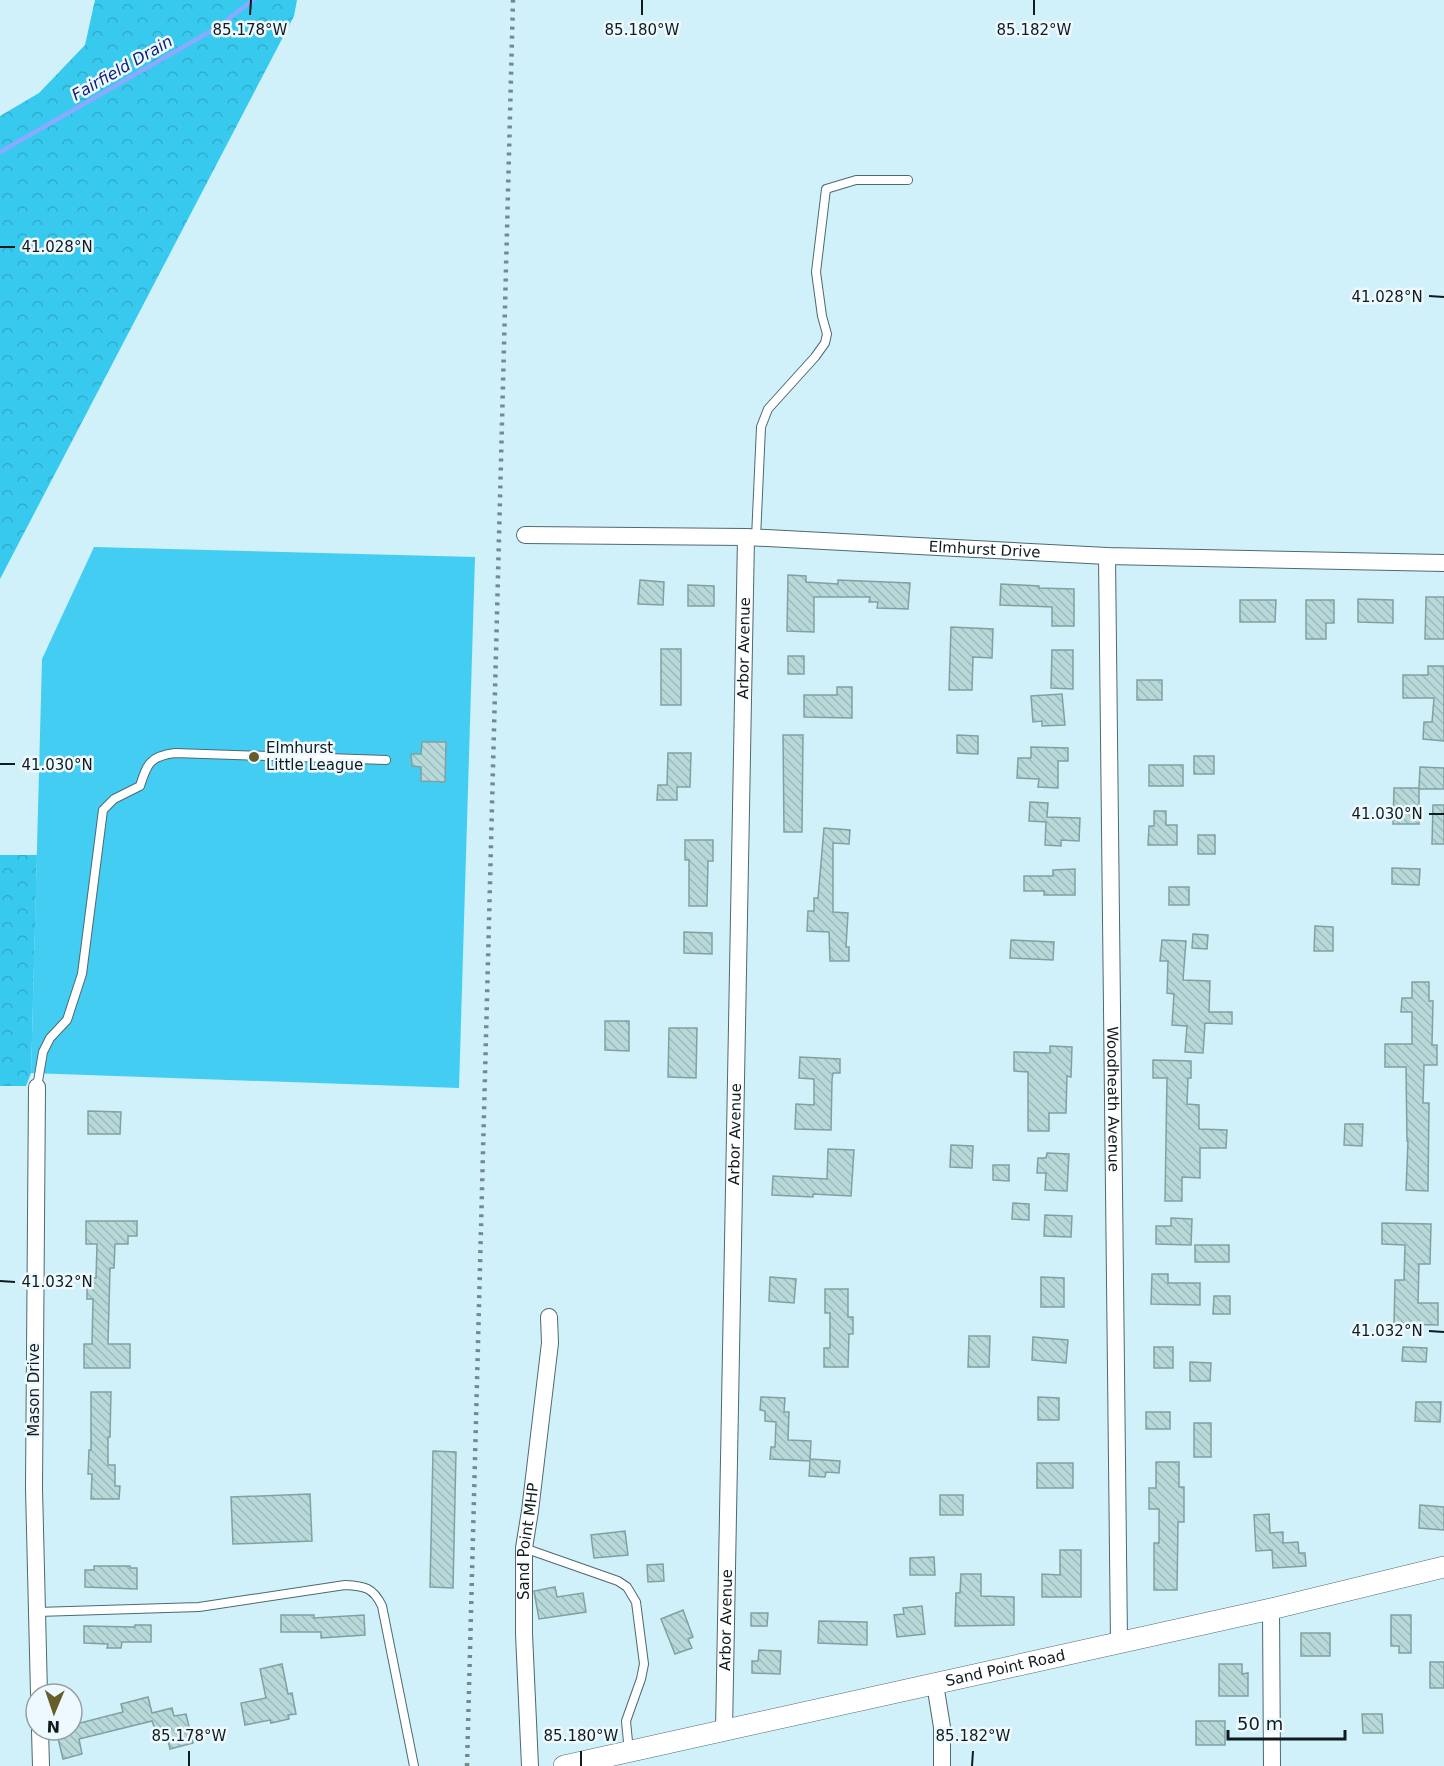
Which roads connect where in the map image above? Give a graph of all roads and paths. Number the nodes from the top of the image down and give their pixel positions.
1 (908, 180) dead end
2 (525, 535) dead end
3 (751, 538) junction
4 (1107, 556) junction
5 (1444, 563) edge
6 (386, 760) dead end
7 (37, 1087) joint
8 (549, 1317) dead end
9 (524, 1548) junction
10 (1444, 1567) edge
11 (1271, 1609) junction
12 (37, 1612) junction
13 (1119, 1642) junction
14 (39, 1682) edge
15 (935, 1684) junction
16 (724, 1731) junction
17 (40, 1742) edge
18 (631, 1759) edge
19 (40, 1766) edge
20 (414, 1766) edge
21 (530, 1766) edge
22 (564, 1766) edge
23 (942, 1766) edge
24 (1272, 1766) edge

1 - 3 lane
2 - 3 street, Elmhurst Drive
3 - 4 street, Elmhurst Drive
3 - 16 street, Arbor Avenue
4 - 5 street, Elmhurst Drive
4 - 13 street, Woodheath Avenue
6 - 7 lane
7 - 12 street, Mason Drive
8 - 9 street, Sand Point MHP
9 - 18 lane
9 - 21 street, Sand Point MHP
10 - 11 street, Sand Point Road
11 - 13 street, Sand Point Road
11 - 24 street
12 - 14 street, Mason Drive
12 - 20 lane
13 - 15 street, Sand Point Road
15 - 16 street, Sand Point Road
15 - 23 street
16 - 18 street, Sand Point Road
17 - 19 street
18 - 22 street, Sand Point Road

